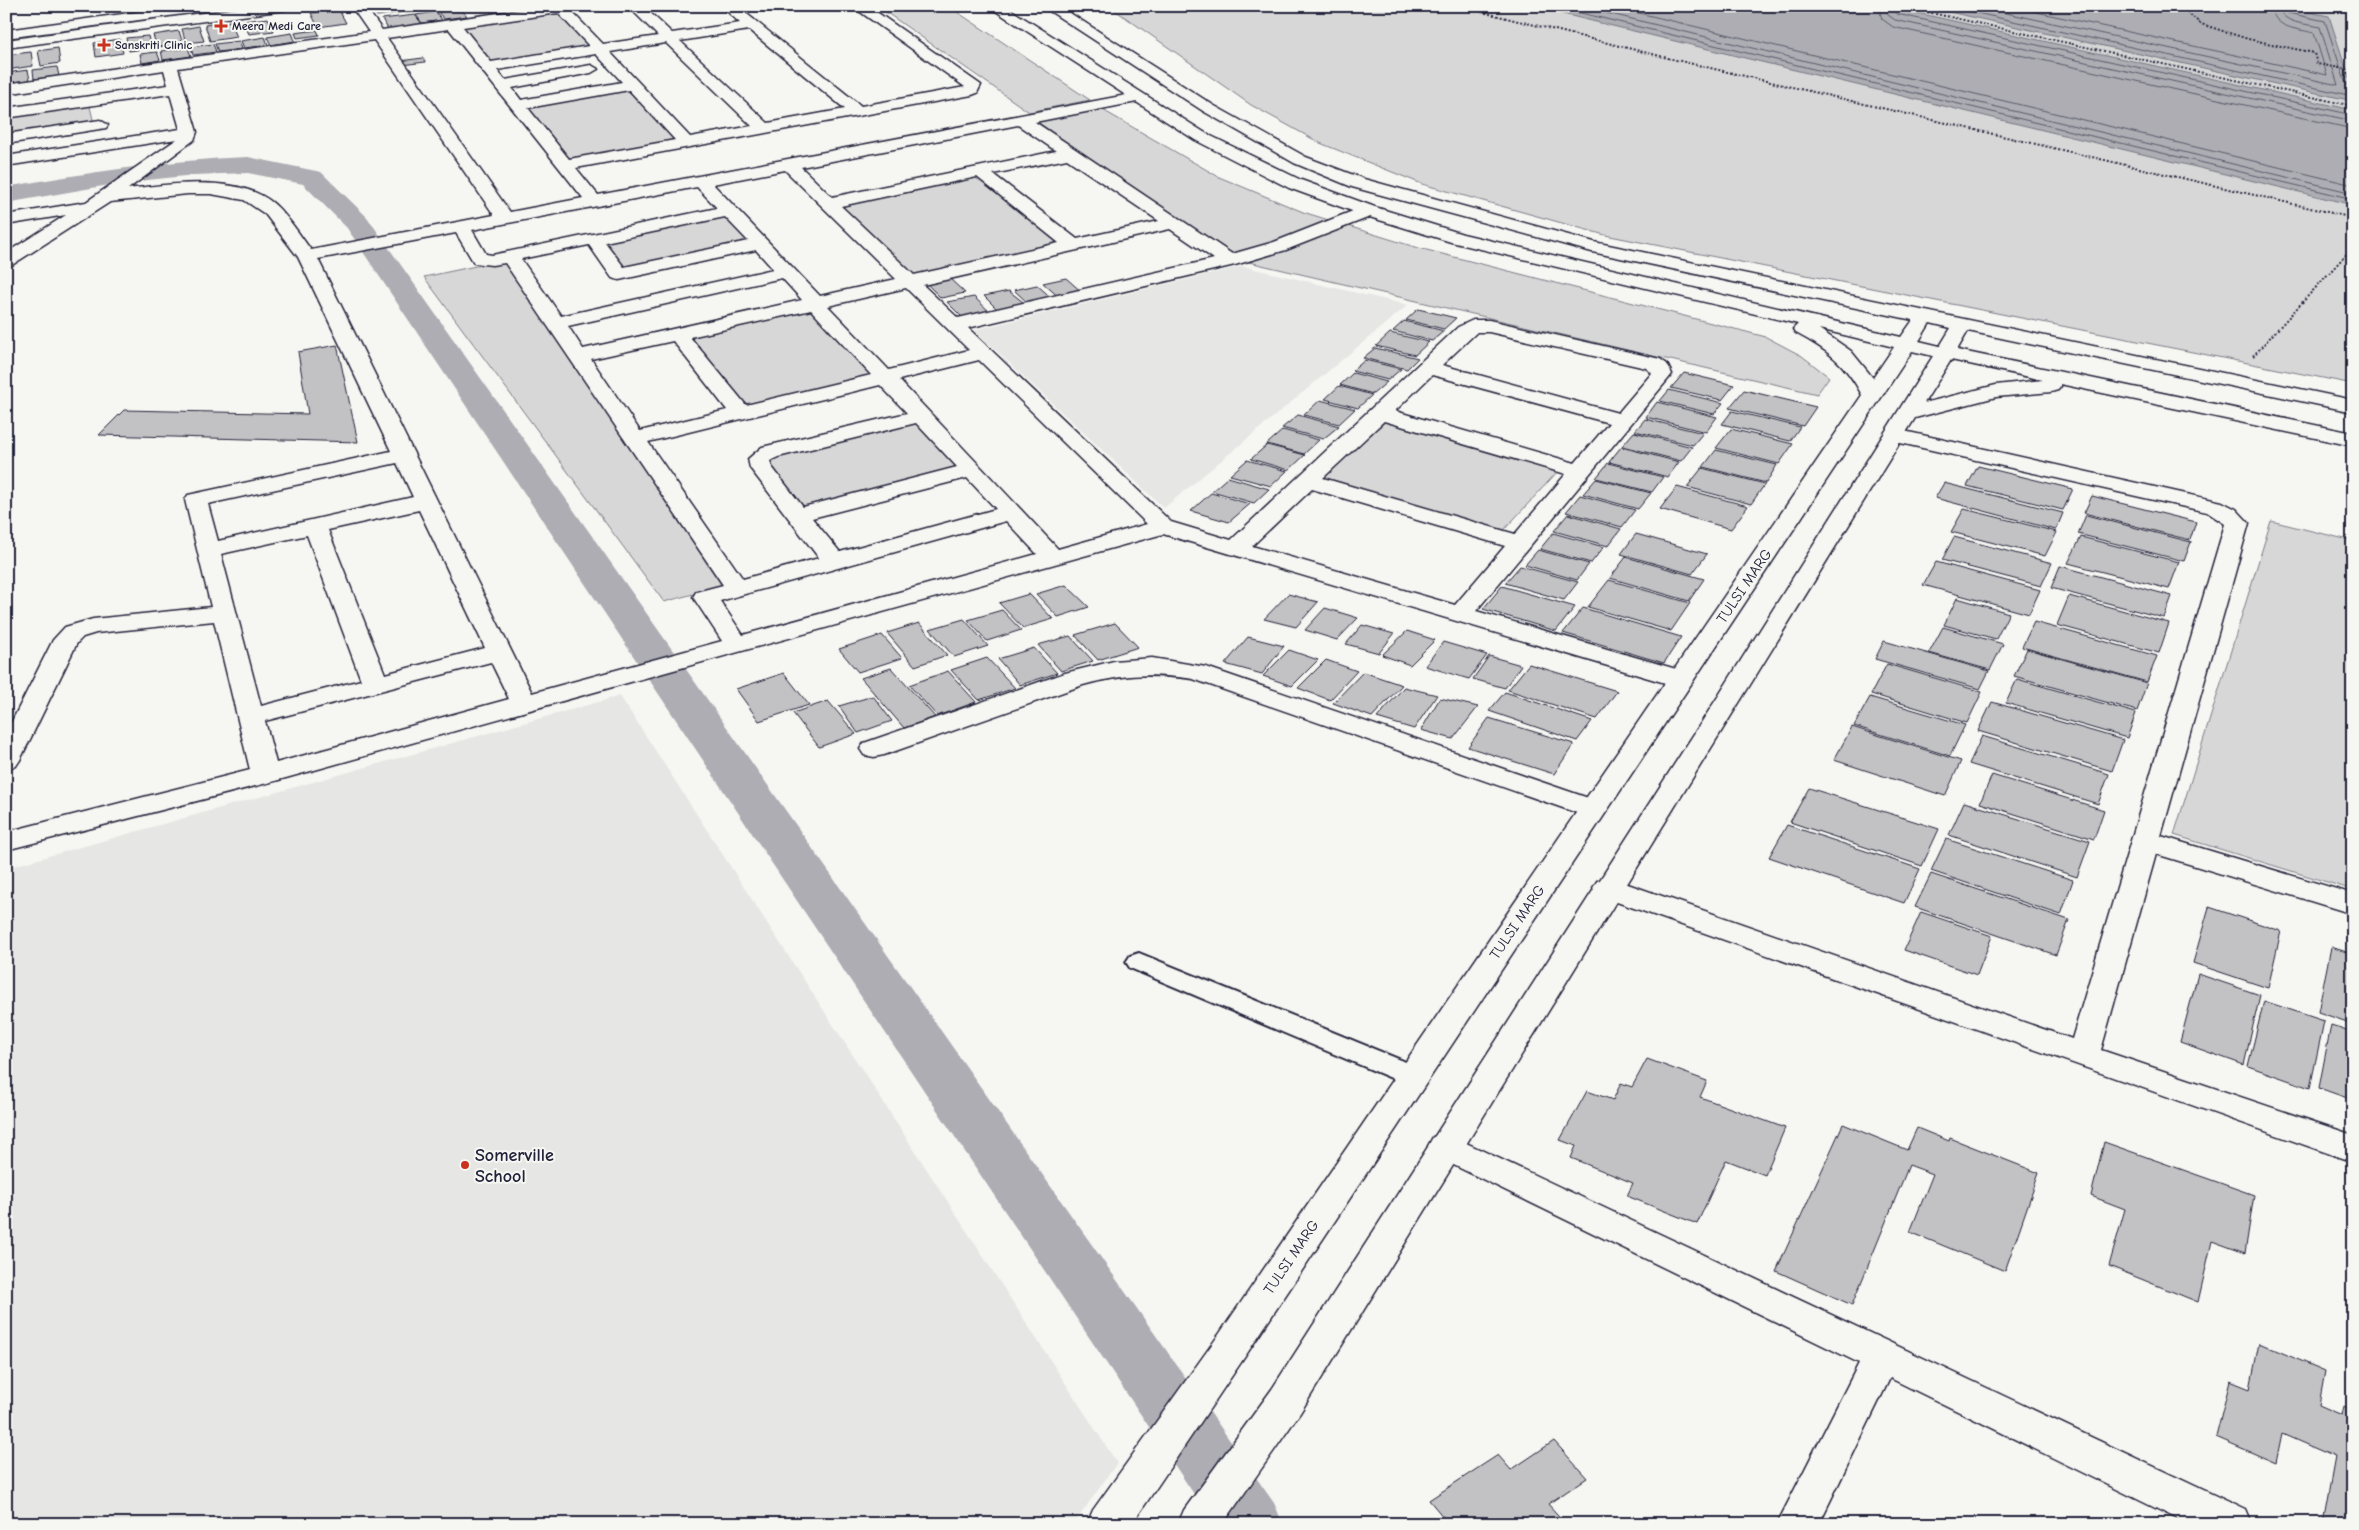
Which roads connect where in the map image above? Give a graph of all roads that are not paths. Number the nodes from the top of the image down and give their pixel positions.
1 (132, 6) edge
2 (213, 6) edge
3 (285, 6) edge
4 (358, 6) edge
5 (634, 6) edge
6 (728, 6) edge
7 (859, 6) edge
8 (995, 6) edge
9 (1050, 6) edge
10 (568, 7) edge
11 (6, 23) edge
12 (453, 24) junction
13 (751, 25) junction
14 (6, 34) edge
15 (378, 35) junction
16 (668, 38) junction
17 (6, 44) edge
18 (599, 49) junction
19 (170, 65) junction
20 (614, 65) junction
21 (487, 67) junction
22 (501, 85) junction
23 (633, 85) junction
24 (177, 88) junction
25 (6, 89) edge
26 (1137, 98) junction
27 (94, 100) junction
28 (517, 105) junction
29 (859, 112) junction
30 (6, 113) edge
31 (1021, 120) junction
32 (100, 125) junction
33 (765, 129) junction
34 (189, 132) junction
35 (6, 139) edge
36 (687, 143) junction
37 (106, 145) junction
38 (1070, 153) junction
39 (6, 161) edge
40 (788, 164) junction
41 (565, 165) junction
42 (980, 172) junction
43 (701, 181) junction
44 (106, 197) junction
45 (594, 201) junction
46 (828, 203) junction
47 (1369, 210) junction
48 (729, 211) junction
49 (506, 218) junction
50 (6, 220) edge
51 (1174, 223) junction
52 (461, 226) junction
53 (593, 239) junction
54 (761, 244) junction
55 (1073, 245) junction
56 (308, 256) junction
57 (510, 256) junction
58 (6, 261) edge
59 (1229, 261) junction
60 (786, 272) junction
61 (619, 274) junction
62 (908, 281) junction
63 (814, 302) junction
64 (643, 303) junction
65 (1776, 314) junction
66 (1924, 318) junction
67 (555, 323) junction
68 (954, 325) junction
69 (1962, 326) junction
70 (677, 333) junction
71 (1906, 344) junction
72 (983, 353) junction
73 (1945, 354) junction
74 (578, 356) junction
75 (1428, 368) junction
76 (884, 377) junction
77 (2110, 388) junction
78 (1872, 395) junction
79 (2353, 406) edge
80 (740, 412) junction
81 (1380, 413) junction
82 (921, 416) junction
83 (1622, 420) junction
84 (1901, 425) junction
85 (635, 438) junction
86 (2353, 440) edge
87 (405, 455) junction
88 (971, 470) junction
89 (1579, 471) junction
90 (1308, 480) junction
91 (427, 501) junction
92 (1012, 512) junction
93 (798, 515) junction
94 (315, 526) junction
95 (1163, 527) junction
96 (1519, 543) junction
97 (1236, 548) junction
98 (209, 550) junction
99 (1053, 557) junction
100 (834, 561) junction
101 (737, 588) junction
102 (224, 613) junction
103 (1460, 614) junction
104 (737, 644) junction
105 (499, 652) junction
106 (1681, 679) junction
107 (376, 684) junction
108 (524, 703) junction
109 (250, 717) junction
110 (874, 749) dead end
111 (6, 760) edge
112 (265, 775) junction
113 (1593, 809) junction
114 (6, 841) edge
115 (2146, 841) junction
116 (1608, 888) junction
117 (2353, 904) edge
118 (1139, 962) dead end
119 (2082, 1056) junction
120 (1413, 1076) junction
121 (1445, 1146) junction
122 (2353, 1149) edge
123 (1882, 1356) junction
124 (1108, 1524) edge
125 (1199, 1524) edge
126 (1798, 1524) edge
127 (2230, 1524) edge

1 - 11 street
2 - 14 street
3 - 17 street
4 - 15 street
5 - 16 street
6 - 13 street
7 - 29 street
8 - 26 street
9 - 66 street
10 - 12 street
10 - 18 street
12 - 15 street
12 - 21 street
13 - 16 street
13 - 29 street
15 - 19 street
15 - 49 street
16 - 18 street
16 - 33 street
18 - 20 street
18 - 21 street
19 - 24 street
19 - 25 street
20 - 22 street
20 - 23 street
21 - 22 street
22 - 28 street
23 - 28 street
23 - 36 street
24 - 27 street
24 - 34 street
26 - 31 street
26 - 47 street
27 - 30 street
27 - 32 street
28 - 41 street
29 - 33 street
31 - 38 street
31 - 40 street
32 - 35 street
32 - 37 street
33 - 36 street
34 - 37 street
34 - 44 street
36 - 41 street
37 - 39 street
38 - 42 street
38 - 51 street
40 - 43 street
40 - 46 street
41 - 45 street
42 - 46 street
42 - 55 street
43 - 45 street
43 - 48 street
44 - 50 street
44 - 56 street
44 - 58 street
45 - 49 street
46 - 62 street
47 - 59 street
47 - 65 street
48 - 53 street
48 - 54 street
49 - 52 street
51 - 55 street
51 - 59 street
52 - 56 street
52 - 57 street
53 - 57 street
53 - 61 street
54 - 60 street
54 - 61 street
55 - 62 street
56 - 87 street
57 - 67 street
59 - 68 street
60 - 63 street
60 - 64 street
61 - 64 street
62 - 63 street
62 - 68 street
63 - 70 street
63 - 76 street
64 - 67 street
65 - 71 street
65 - 78 street
66 - 69 street
66 - 71 street, TULSI MARG
67 - 74 street
68 - 72 street
69 - 73 street
69 - 79 street
70 - 74 street
70 - 80 street
71 - 73 street
71 - 78 street, TULSI MARG
72 - 76 street
72 - 95 street
73 - 77 street
73 - 84 street
74 - 85 street
75 - 81 street
75 - 83 street
75 - 83 street
76 - 80 street
76 - 82 street
77 - 84 street
77 - 86 street
78 - 106 street, TULSI MARG
80 - 85 street
81 - 89 street
81 - 90 street
82 - 88 street
82 - 93 street
83 - 89 street
84 - 115 street
84 - 116 street
85 - 101 street
87 - 91 street
87 - 98 street
88 - 92 street
88 - 93 street
89 - 96 street
90 - 96 street
90 - 97 street
91 - 94 street
91 - 105 street
92 - 99 street
92 - 100 street
93 - 100 street
94 - 98 street
94 - 107 street
95 - 97 street
95 - 99 street
96 - 103 street
97 - 103 street
98 - 102 street
99 - 104 street
100 - 101 street
101 - 104 street
102 - 109 street
102 - 111 street
103 - 106 street
104 - 108 street
105 - 107 street
105 - 108 street
106 - 113 street, TULSI MARG
107 - 109 street
108 - 112 street
109 - 112 street
110 - 113 street
112 - 114 street
113 - 120 street, TULSI MARG
115 - 117 street
115 - 119 street
116 - 119 street
116 - 121 street
118 - 120 lane
119 - 122 street
120 - 124 street, TULSI MARG
121 - 123 street
121 - 125 street
123 - 126 street
123 - 127 street

